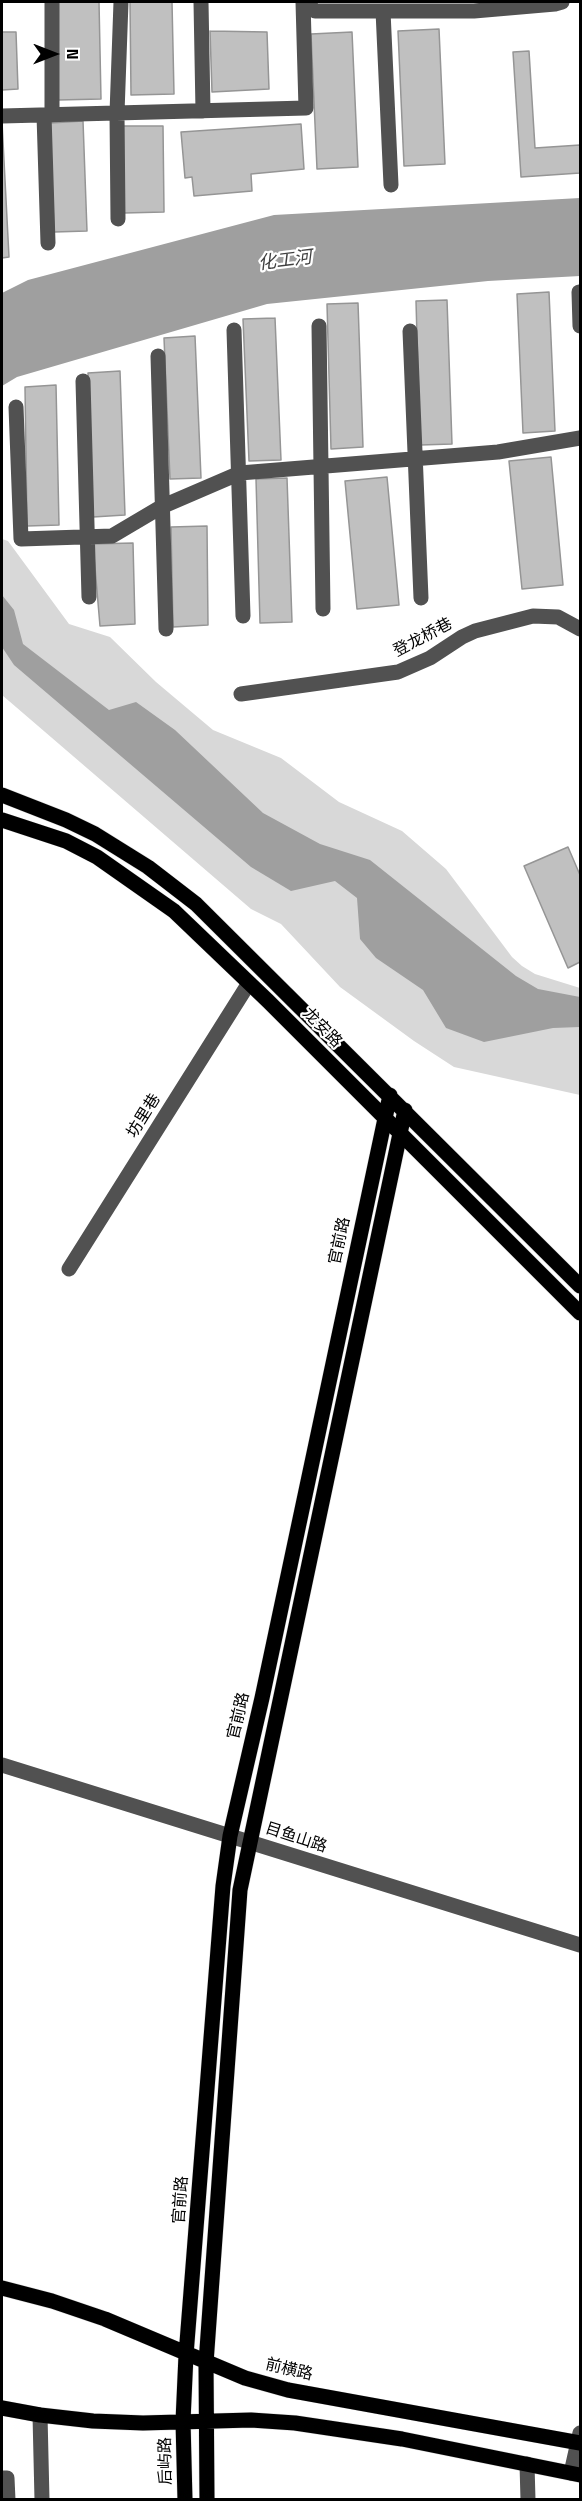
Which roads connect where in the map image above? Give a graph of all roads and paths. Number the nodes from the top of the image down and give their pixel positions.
1 (52, 2) edge
2 (121, 2) edge
3 (201, 2) edge
4 (304, 2) edge
5 (562, 2) edge
6 (544, 3) edge
7 (383, 10) junction
8 (203, 111) junction
9 (117, 113) junction
10 (48, 115) junction
11 (2, 116) edge
12 (391, 185) dead end
13 (118, 219) dead end
14 (48, 243) dead end
15 (579, 292) dead end
16 (319, 326) dead end
17 (580, 326) edge
18 (234, 330) dead end
19 (410, 332) dead end
20 (158, 356) dead end
21 (83, 381) dead end
22 (16, 407) dead end
23 (580, 438) edge
24 (416, 459) junction
25 (321, 467) junction
26 (240, 472) junction
27 (161, 507) junction
28 (87, 537) junction
29 (89, 597) dead end
30 (421, 598) dead end
31 (323, 609) dead end
32 (243, 616) dead end
33 (166, 629) dead end
34 (580, 629) edge
35 (241, 694) dead end
36 (2, 795) edge
37 (2, 820) edge
38 (249, 982) junction
39 (390, 1095) junction
40 (405, 1110) junction
41 (385, 1118) junction
42 (401, 1133) junction
43 (69, 1269) dead end
44 (580, 1286) edge
45 (580, 1313) edge
46 (2, 1765) edge
47 (230, 1836) junction
48 (249, 1841) junction
49 (580, 1945) edge
50 (2, 2288) edge
51 (186, 2355) junction
52 (206, 2363) junction
53 (2, 2408) edge
54 (40, 2415) junction
55 (183, 2421) junction
56 (206, 2422) junction
57 (580, 2433) edge
58 (580, 2443) edge
59 (526, 2464) junction
60 (576, 2474) edge
61 (2, 2478) edge
62 (8, 2499) edge
63 (42, 2499) edge
64 (185, 2499) edge
65 (207, 2499) edge
66 (528, 2499) edge

1 - 10 street
2 - 9 street
3 - 8 street
4 - 7 street
4 - 8 street
5 - 6 street
6 - 7 street
7 - 12 street
8 - 9 street
9 - 10 street
9 - 13 street
10 - 11 street
10 - 14 street
15 - 17 street
16 - 25 street
18 - 26 street
19 - 24 street
20 - 27 street
21 - 28 street
22 - 28 street
23 - 24 street
24 - 25 street
24 - 30 street
25 - 26 street
25 - 31 street
26 - 27 street
26 - 32 street
27 - 28 street
27 - 33 street
28 - 29 street
34 - 35 street, 登龙桥巷
36 - 39 main road, 龙安路
37 - 38 main road, 龙安路
38 - 41 main road, 龙安路
38 - 43 street, 坊里巷
39 - 40 main road, 龙安路
39 - 41 main road, 官前路
40 - 42 main road
40 - 44 main road, 龙安路
41 - 42 main road, 龙安路
41 - 47 main road, 官前路
42 - 45 main road, 龙安路
42 - 48 main road
46 - 47 street, 目鱼山路
47 - 48 street, 目鱼山路
47 - 51 main road, 官前路
48 - 49 street, 目鱼山路
48 - 52 main road
50 - 51 main road, 前横路
51 - 52 main road, 前横路
51 - 55 main road, 官前路
52 - 56 main road
52 - 58 main road, 前横路
53 - 54 main road
54 - 55 main road
54 - 63 street
55 - 56 main road
55 - 64 main road, 后屿路
56 - 59 main road
56 - 65 main road
57 - 60 street
59 - 60 main road
59 - 66 street
61 - 62 street

